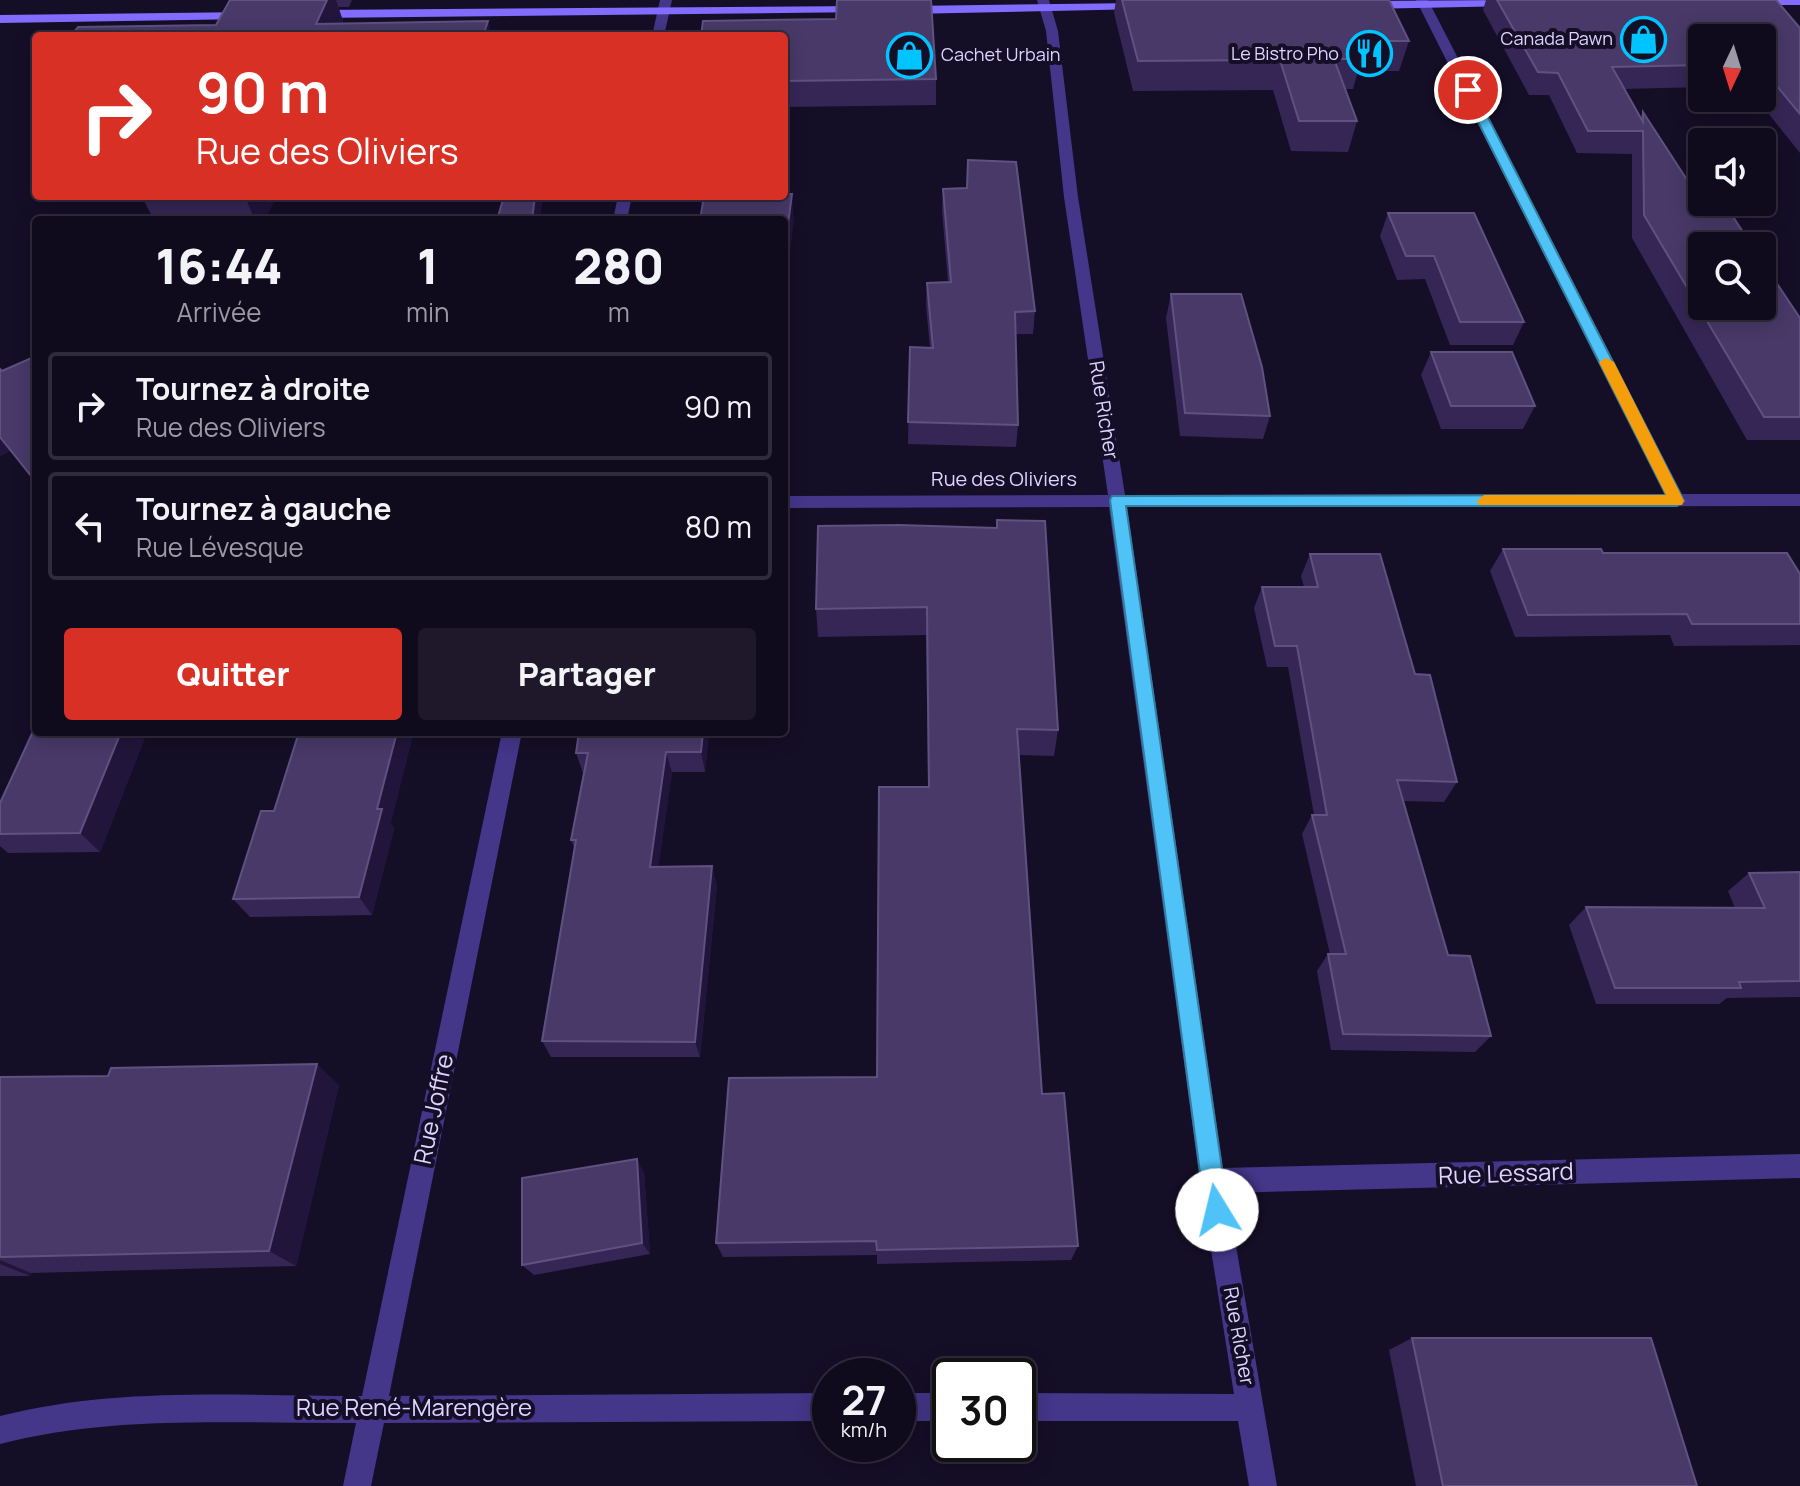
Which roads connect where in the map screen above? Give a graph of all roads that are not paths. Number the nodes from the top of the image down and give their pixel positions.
1 (1799, 1) edge
2 (1423, 2) edge
3 (1737, 2) edge
4 (1529, 3) edge
5 (1044, 4) edge
6 (1352, 5) edge
7 (664, 6) edge
8 (1153, 7) edge
9 (875, 10) edge
10 (890, 10) edge
11 (264, 15) edge
12 (310, 15) edge
13 (0, 19) edge
14 (659, 32) edge
15 (1117, 500) junction
16 (1800, 500) edge
17 (1677, 501) junction
18 (788, 502) edge
19 (511, 736) edge
20 (1800, 1166) edge
21 (1212, 1181) junction
22 (812, 1407) edge
23 (1036, 1407) edge
24 (1252, 1408) junction
25 (372, 1409) junction
26 (0, 1430) edge
27 (357, 1486) edge
28 (1263, 1486) edge

1 - 3 main road
2 - 4 main road
2 - 6 main road
2 - 17 street
5 - 8 main road
5 - 10 main road
5 - 15 street, Rue Richer
7 - 9 main road
7 - 12 main road
7 - 14 street
11 - 13 main road
15 - 17 street, Rue des Oliviers
15 - 18 street, Rue des Oliviers
15 - 21 street, Rue Richer
16 - 17 street, Rue des Oliviers
19 - 25 street, Rue Joffre
20 - 21 street, Rue Lessard
21 - 24 street, Rue Richer
22 - 25 street, Rue René-Marengère
23 - 24 street
24 - 28 street, Rue Richer
25 - 26 street, Rue René-Marengère
25 - 27 street, Rue Joffre

